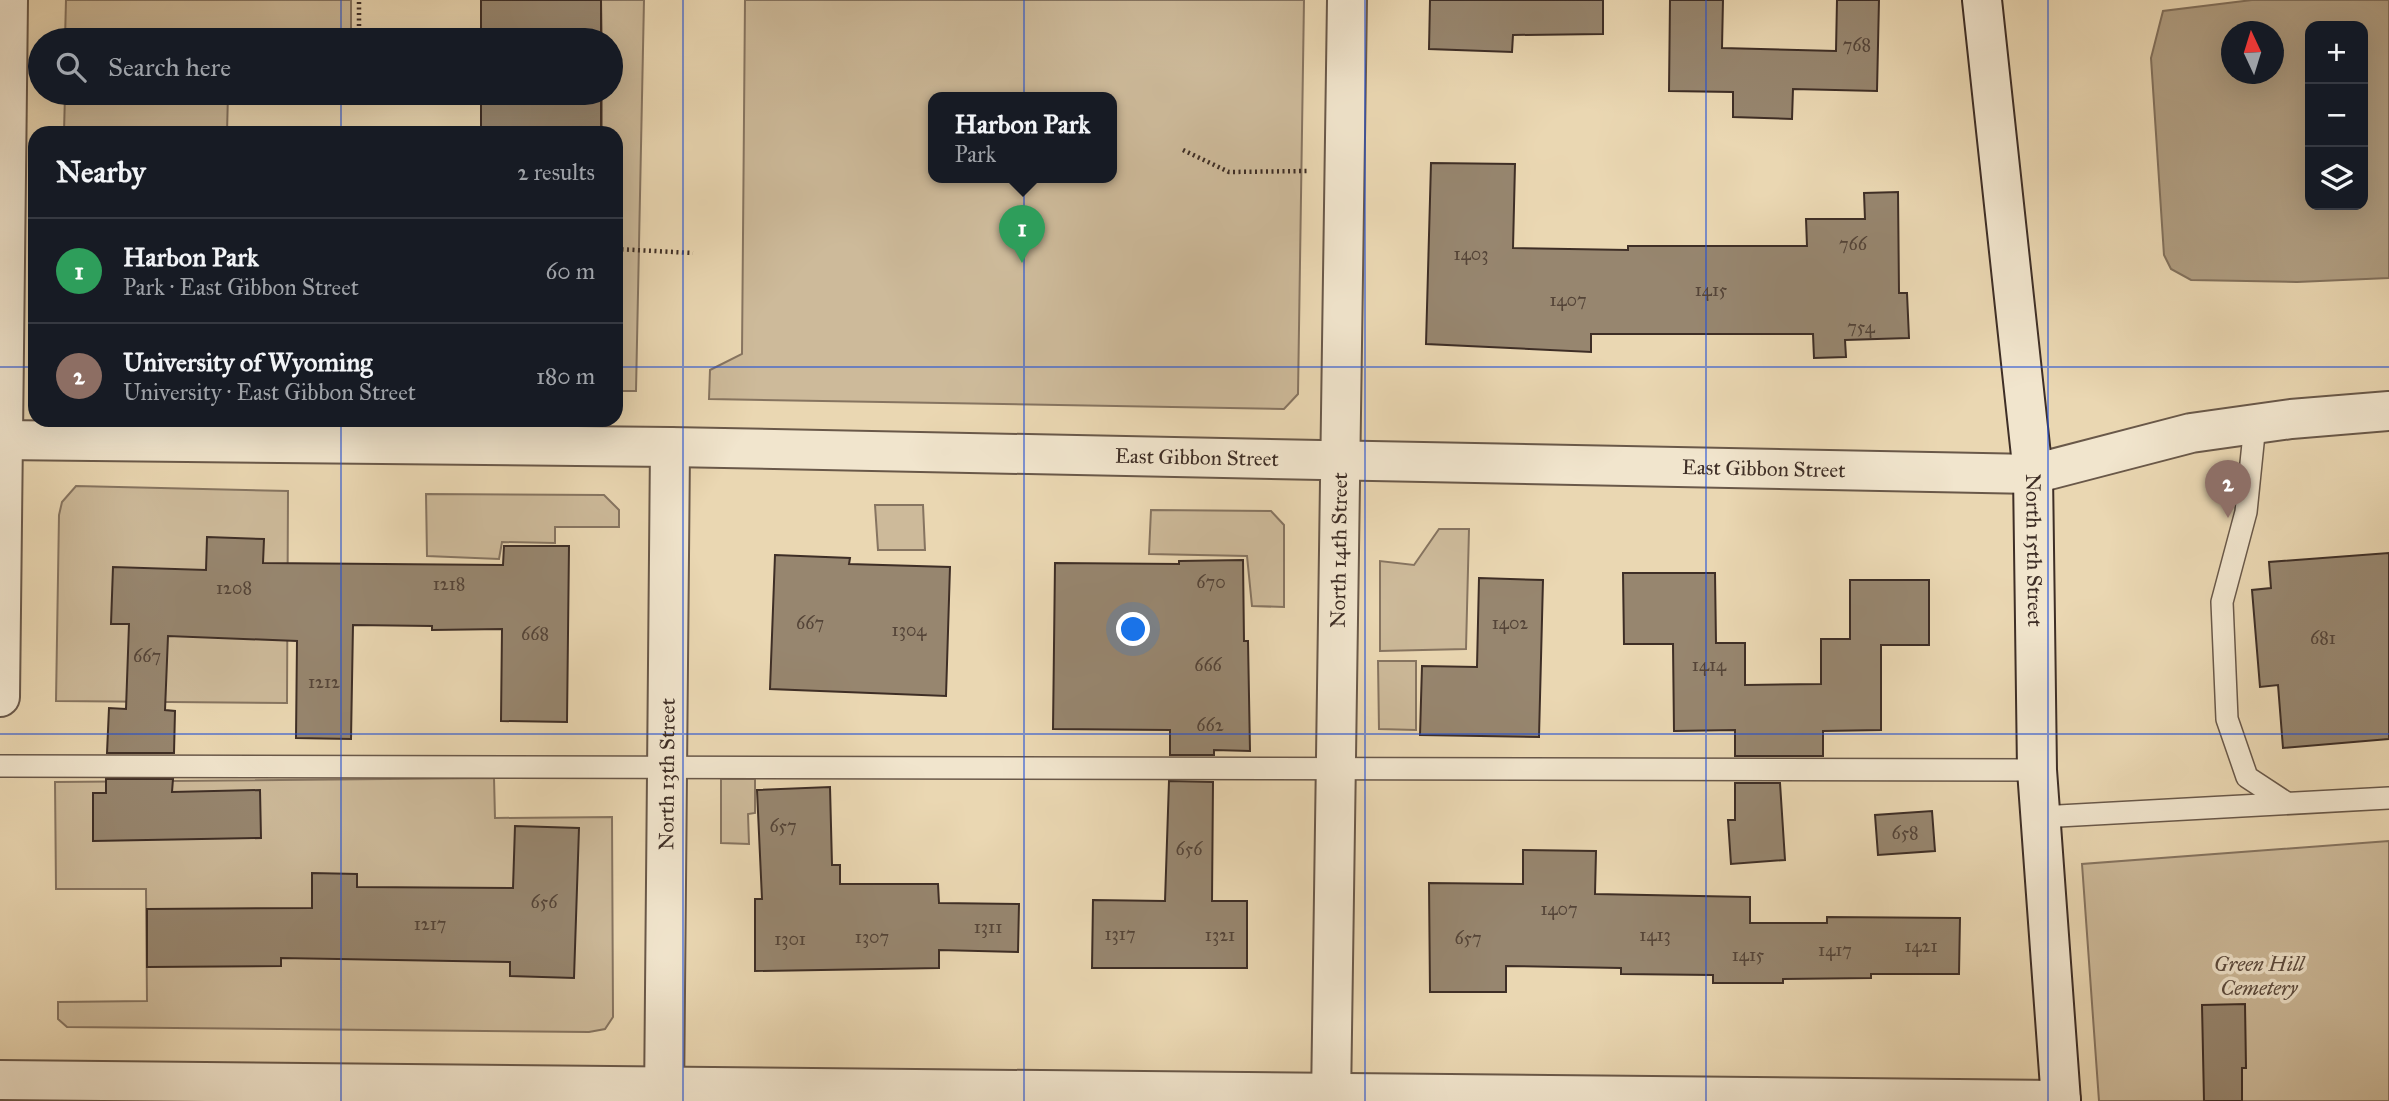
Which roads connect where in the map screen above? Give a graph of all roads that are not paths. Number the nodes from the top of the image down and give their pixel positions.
1 (8, 0) edge
2 (1347, 0) edge
3 (1982, 0) edge
4 (3, 125) edge
5 (2389, 411) edge
6 (2255, 424) junction
7 (1, 440) edge
8 (670, 447) junction
9 (1340, 458) junction
10 (2033, 474) junction
11 (0, 697) edge
12 (0, 766) edge
13 (668, 768) junction
14 (1335, 769) junction
15 (2037, 770) junction
16 (2389, 798) edge
17 (2284, 802) junction
18 (2040, 817) junction
19 (0, 1080) edge
20 (664, 1094) edge
21 (1331, 1097) edge
22 (2061, 1100) edge

1 - 4 street
2 - 9 street, North 14th Street
3 - 10 street, North 15th Street
4 - 7 street
5 - 6 street, East Gibbon Street
6 - 10 street, East Gibbon Street
6 - 17 lane
7 - 8 street, East Gibbon Street
7 - 11 street
8 - 9 street, East Gibbon Street
8 - 13 street, North 13th Street
9 - 10 street, East Gibbon Street
9 - 14 street, North 14th Street
10 - 15 street, North 15th Street
12 - 13 lane
13 - 14 lane
13 - 20 street, North 13th Street
14 - 15 lane
14 - 21 street, North 14th Street
15 - 18 street, North 15th Street
16 - 17 lane
17 - 18 lane
18 - 22 street, North 15th Street
19 - 20 street
20 - 21 street
21 - 22 street

